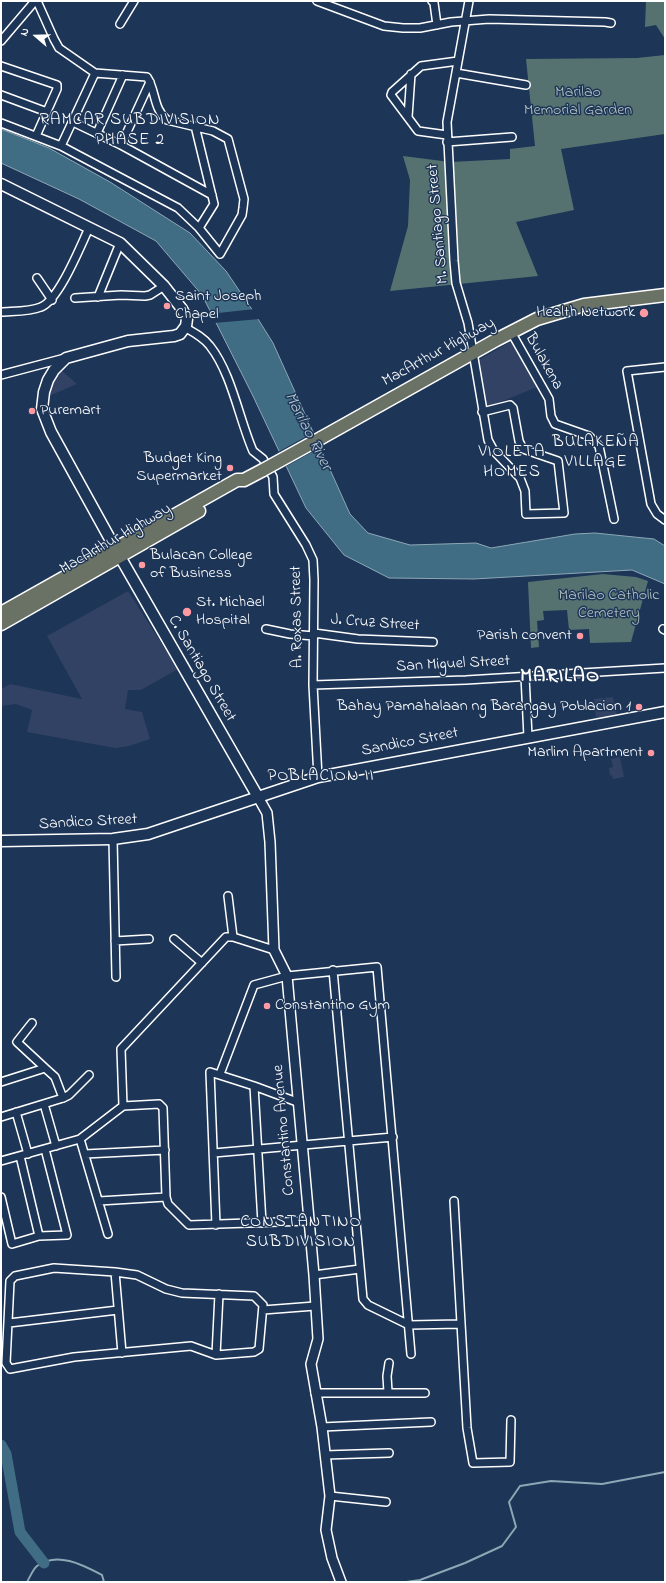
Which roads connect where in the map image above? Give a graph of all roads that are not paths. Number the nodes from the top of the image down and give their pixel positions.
1 (36, 1) edge
2 (134, 1) edge
3 (317, 1) edge
4 (432, 1) edge
5 (468, 1) edge
6 (466, 22) junction
7 (611, 23) dead end
8 (120, 24) dead end
9 (437, 25) junction
10 (1, 41) edge
11 (458, 61) junction
12 (1, 66) edge
13 (95, 73) junction
14 (456, 73) junction
15 (412, 74) junction
16 (123, 75) junction
17 (150, 82) junction
18 (526, 85) dead end
19 (1, 95) edge
20 (47, 112) junction
21 (408, 117) junction
22 (73, 122) junction
23 (1, 123) edge
24 (196, 126) junction
25 (97, 133) junction
26 (36, 136) junction
27 (512, 137) dead end
28 (447, 138) junction
29 (121, 145) junction
30 (61, 146) junction
31 (1, 184) edge
32 (212, 195) junction
33 (89, 228) junction
34 (199, 228) junction
35 (120, 243) junction
36 (37, 278) dead end
37 (164, 286) junction
38 (665, 295) edge
39 (98, 297) junction
40 (75, 298) dead end
41 (52, 300) junction
42 (1, 312) edge
43 (186, 328) junction
44 (511, 332) junction
45 (472, 353) junction
46 (66, 358) junction
47 (665, 367) edge
48 (1, 375) edge
49 (482, 412) junction
50 (614, 519) dead end
51 (665, 520) edge
52 (117, 552) junction
53 (1, 613) edge
54 (1, 624) edge
55 (266, 629) dead end
56 (314, 634) junction
57 (433, 642) dead end
58 (665, 668) edge
59 (525, 676) junction
60 (313, 685) junction
61 (665, 712) edge
62 (528, 737) junction
63 (318, 777) junction
64 (258, 797) junction
65 (113, 839) junction
66 (1, 842) edge
67 (228, 896) dead end
68 (233, 937) junction
69 (149, 939) dead end
70 (174, 939) dead end
71 (115, 941) junction
72 (274, 950) junction
73 (202, 963) junction
74 (333, 970) junction
75 (287, 976) junction
76 (116, 977) dead end
77 (32, 1023) dead end
78 (45, 1068) junction
79 (220, 1074) junction
80 (89, 1075) dead end
81 (1, 1082) edge
82 (254, 1086) junction
83 (63, 1098) junction
84 (297, 1102) junction
85 (44, 1104) junction
86 (123, 1106) junction
87 (16, 1112) junction
88 (1, 1117) edge
89 (393, 1137) junction
90 (80, 1139) junction
91 (348, 1140) junction
92 (303, 1144) junction
93 (56, 1146) junction
94 (46, 1149) junction
95 (257, 1149) junction
96 (165, 1150) junction
97 (214, 1153) junction
98 (28, 1154) junction
99 (85, 1154) junction
100 (20, 1156) junction
101 (1, 1161) edge
102 (1, 1197) edge
103 (166, 1197) junction
104 (99, 1201) junction
105 (454, 1201) dead end
106 (309, 1221) junction
107 (262, 1222) junction
108 (216, 1225) junction
109 (9, 1233) junction
110 (108, 1234) dead end
111 (1, 1235) edge
112 (39, 1236) junction
113 (360, 1269) junction
114 (115, 1272) junction
115 (314, 1275) junction
116 (219, 1294) junction
117 (315, 1304) junction
118 (263, 1307) junction
119 (118, 1310) junction
120 (9, 1323) junction
121 (460, 1324) junction
122 (409, 1325) junction
123 (122, 1353) junction
124 (411, 1354) dead end
125 (216, 1356) junction
126 (389, 1363) dead end
127 (388, 1392) junction
128 (315, 1393) junction
129 (425, 1393) dead end
130 (511, 1420) dead end
131 (431, 1422) dead end
132 (322, 1427) junction
133 (389, 1453) dead end
134 (325, 1455) junction
135 (330, 1496) junction
136 (386, 1502) dead end
137 (341, 1582) edge

1 - 10 street
1 - 13 street
2 - 8 street
3 - 9 street
4 - 9 street
5 - 6 street, M. Santiago Street
6 - 7 street
6 - 9 street
6 - 11 street, M. Santiago Street
11 - 14 street, M. Santiago Street
11 - 15 street
12 - 20 street
13 - 16 street
13 - 22 street
14 - 18 street
14 - 28 street, M. Santiago Street
15 - 21 street
15 - 21 street
16 - 17 street
16 - 25 street
17 - 24 street
17 - 29 street
19 - 20 street
20 - 26 street
21 - 28 street
22 - 25 street
22 - 30 street
23 - 26 street
24 - 32 street
24 - 34 street
25 - 29 street
26 - 30 street
27 - 28 street
28 - 45 street, M. Santiago Street
29 - 32 street
30 - 34 street
31 - 33 main road
32 - 34 street
33 - 35 main road
33 - 41 street
35 - 37 main road
35 - 39 street
36 - 41 street
37 - 39 street
37 - 43 main road
38 - 44 highway, MacArthur Highway
39 - 40 street
41 - 42 street
43 - 46 main road
43 - 56 street, A. Roxas Street
44 - 45 highway, MacArthur Highway
44 - 50 street, Bulakena
45 - 49 street, M. Santiago Street
45 - 52 highway, MacArthur Highway, bridge
46 - 48 street
46 - 52 main road, C. Santiago Street
47 - 51 street
49 - 49 street, M. Santiago Street
52 - 53 highway, MacArthur Highway
52 - 54 highway, MacArthur Highway
52 - 64 main road, C. Santiago Street
55 - 56 street, J. Cruz Street
56 - 57 street, J. Cruz Street
56 - 60 street, A. Roxas Street
58 - 59 street, San Miguel Street
59 - 60 street, San Miguel Street
59 - 62 street
60 - 63 street, A. Roxas Street
61 - 62 main road, Sandico Street
62 - 63 main road, Sandico Street
63 - 64 main road, Sandico Street
64 - 65 main road, Sandico Street
64 - 72 street, Constantino Avenue
65 - 66 main road, Sandico Street
65 - 71 street
67 - 68 street
68 - 72 street
68 - 73 street
69 - 71 street
70 - 73 street
71 - 76 street
72 - 75 street, Constantino Avenue
73 - 86 street
74 - 75 street
74 - 89 street
74 - 91 street
75 - 79 street
75 - 84 street, Constantino Avenue
77 - 78 street
78 - 81 street
78 - 83 street
79 - 82 street
79 - 97 street
80 - 83 street
82 - 84 street
82 - 95 street
83 - 85 street
84 - 92 street, Constantino Avenue
85 - 87 street
85 - 93 street
86 - 90 street
86 - 96 street
87 - 88 street
87 - 98 street
89 - 91 street
89 - 122 street
90 - 93 street
90 - 99 street
91 - 92 street
91 - 113 street
92 - 95 street
92 - 106 street, Constantino Avenue
93 - 94 street
94 - 98 street
94 - 112 street
95 - 97 street
95 - 107 street
96 - 99 street
96 - 103 street
97 - 108 street
98 - 100 street
99 - 104 street
100 - 101 street
100 - 112 street
102 - 109 street
103 - 104 street
103 - 108 street
104 - 110 street
105 - 121 street
106 - 107 street
106 - 115 street, Constantino Avenue
107 - 108 street
109 - 111 street
109 - 112 street
113 - 115 street
113 - 122 street
114 - 116 street
114 - 119 street
114 - 120 street
115 - 117 street, Constantino Avenue
116 - 118 street
116 - 125 street
117 - 118 street
117 - 128 street, Constantino Avenue
118 - 125 street
119 - 120 street
119 - 123 street
120 - 123 street
121 - 122 street
121 - 130 street
122 - 124 street
123 - 125 street
126 - 127 street
127 - 128 street
127 - 129 street
128 - 132 street, Constantino Avenue
131 - 132 street
132 - 134 street, Constantino Avenue
133 - 134 street
134 - 135 street, Constantino Avenue
135 - 136 street
135 - 137 street, Constantino Avenue

